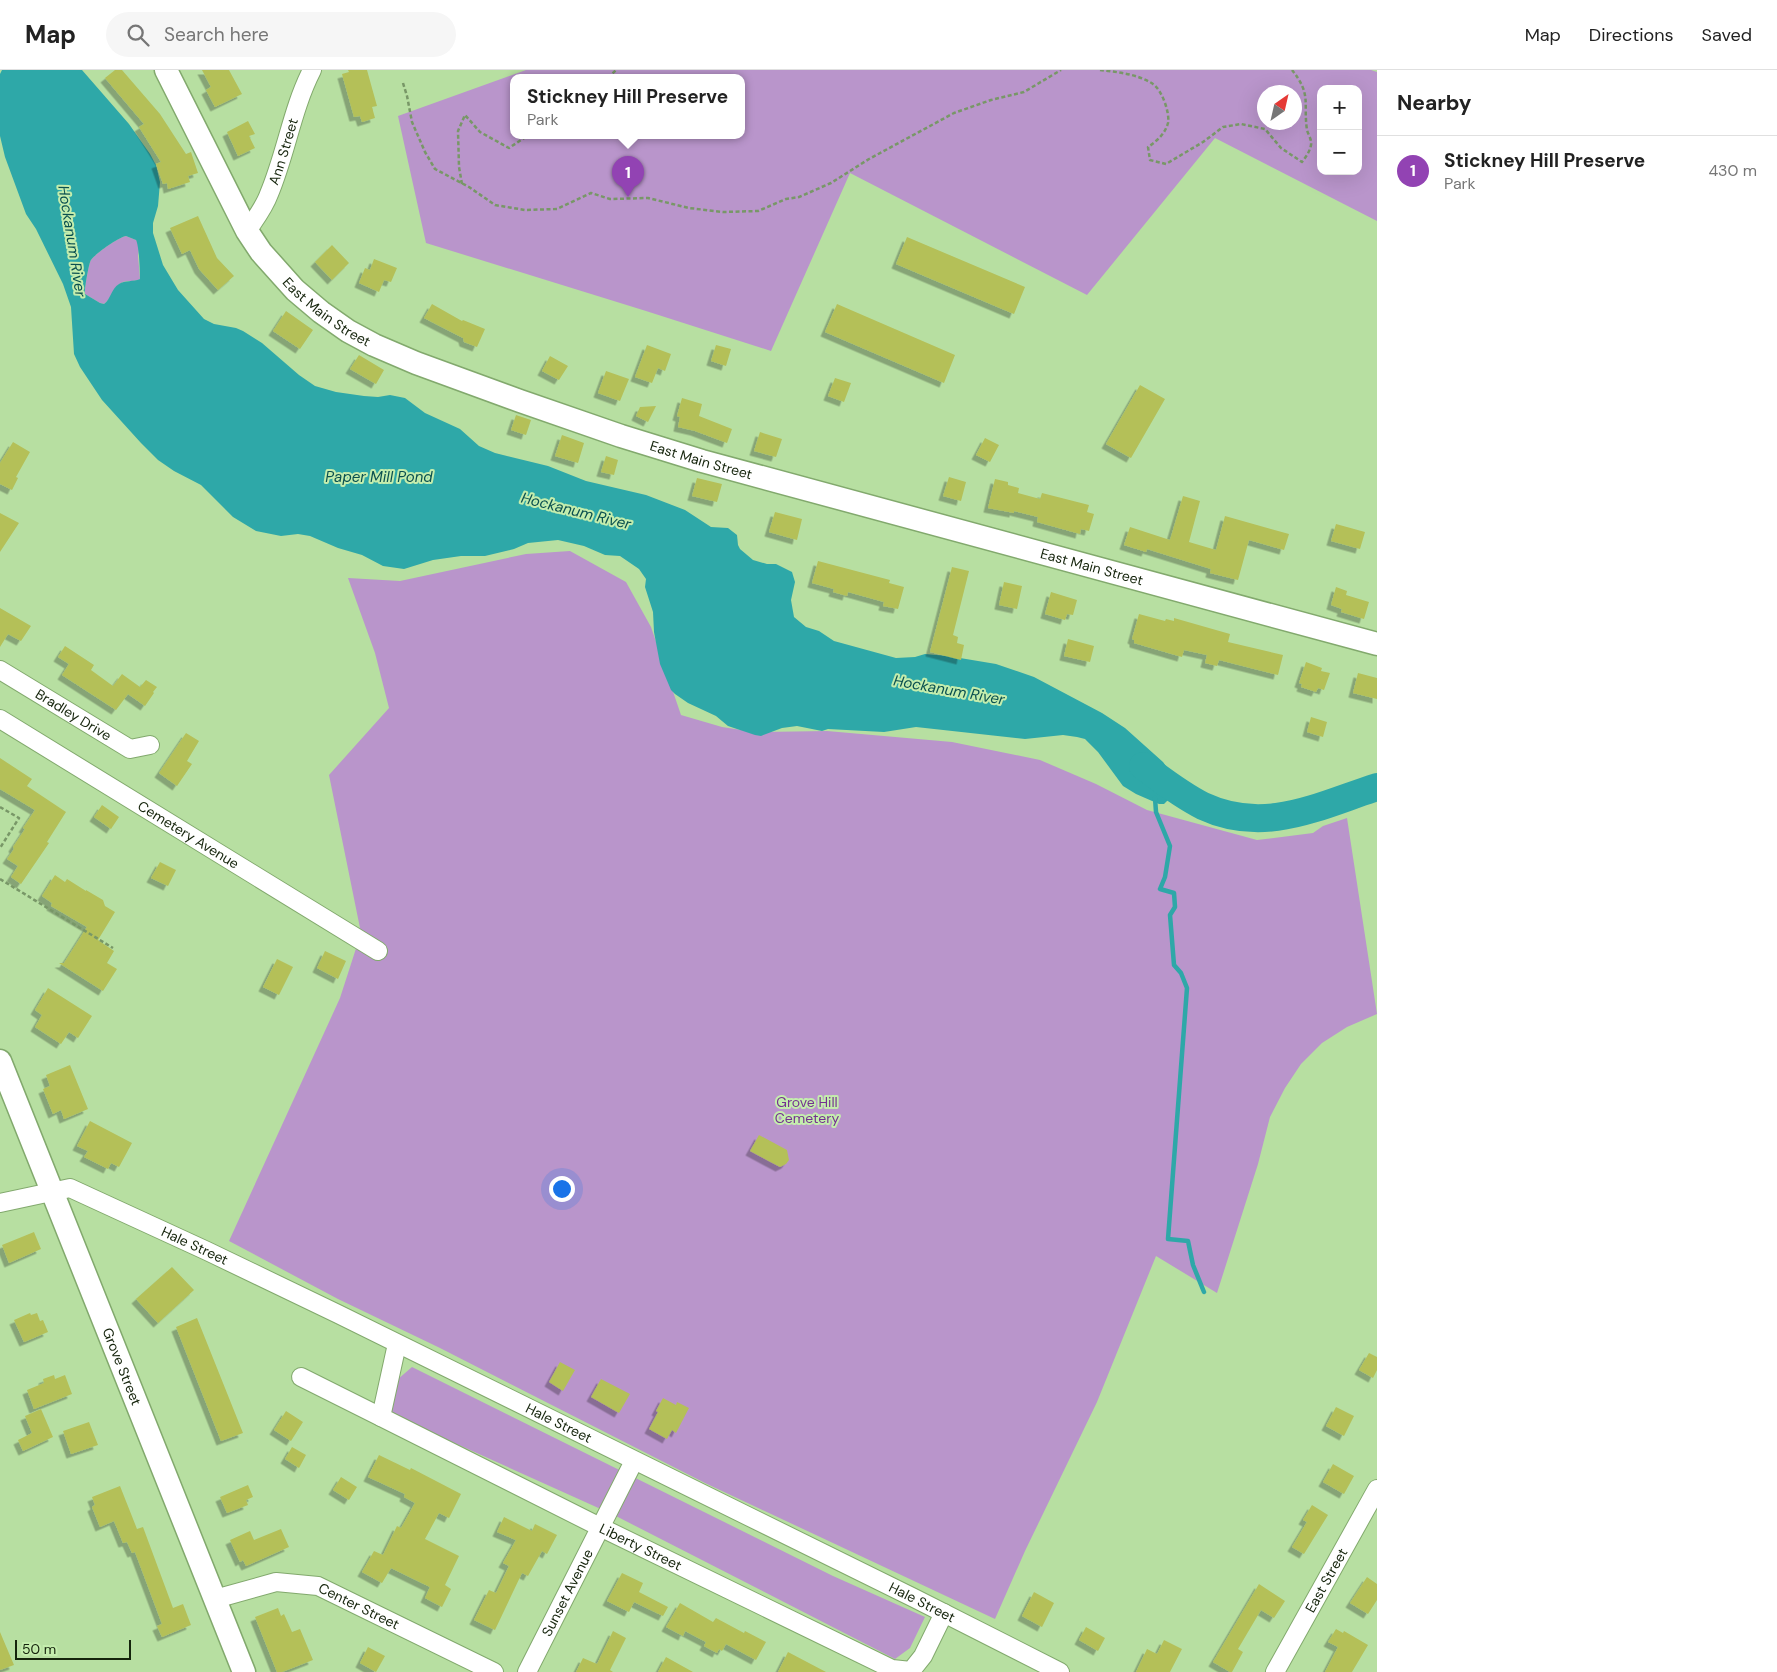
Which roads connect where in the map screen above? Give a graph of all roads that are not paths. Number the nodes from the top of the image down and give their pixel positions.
1 (166, 70) edge
2 (312, 70) edge
3 (247, 231) junction
4 (1377, 644) edge
5 (0, 670) edge
6 (0, 719) edge
7 (150, 745) dead end
8 (378, 951) dead end
9 (0, 1062) edge
10 (53, 1192) junction
11 (0, 1203) edge
12 (397, 1344) junction
13 (301, 1377) dead end
14 (381, 1417) junction
15 (634, 1461) junction
16 (1377, 1488) edge
17 (600, 1527) junction
18 (215, 1599) junction
19 (944, 1613) junction
20 (244, 1672) edge
21 (494, 1672) edge
22 (527, 1672) edge
23 (1060, 1672) edge
24 (1275, 1672) edge

1 - 3 main road, East Main Street
2 - 3 street, Ann Street
3 - 4 main road, East Main Street
5 - 7 street, Bradley Drive
6 - 8 street, Cemetery Avenue
9 - 10 main road, Grove Street
10 - 11 street, Hale Street
10 - 12 street, Hale Street
10 - 18 main road, Grove Street
12 - 14 street
12 - 15 street, Hale Street
13 - 14 street, Liberty Street
14 - 17 street, Liberty Street
15 - 17 street, Sunset Avenue
15 - 19 street, Hale Street
16 - 24 street, East Street
17 - 19 street, Liberty Street
17 - 22 street, Sunset Avenue
18 - 20 main road, Grove Street
18 - 21 street, Center Street
19 - 23 street, Hale Street

